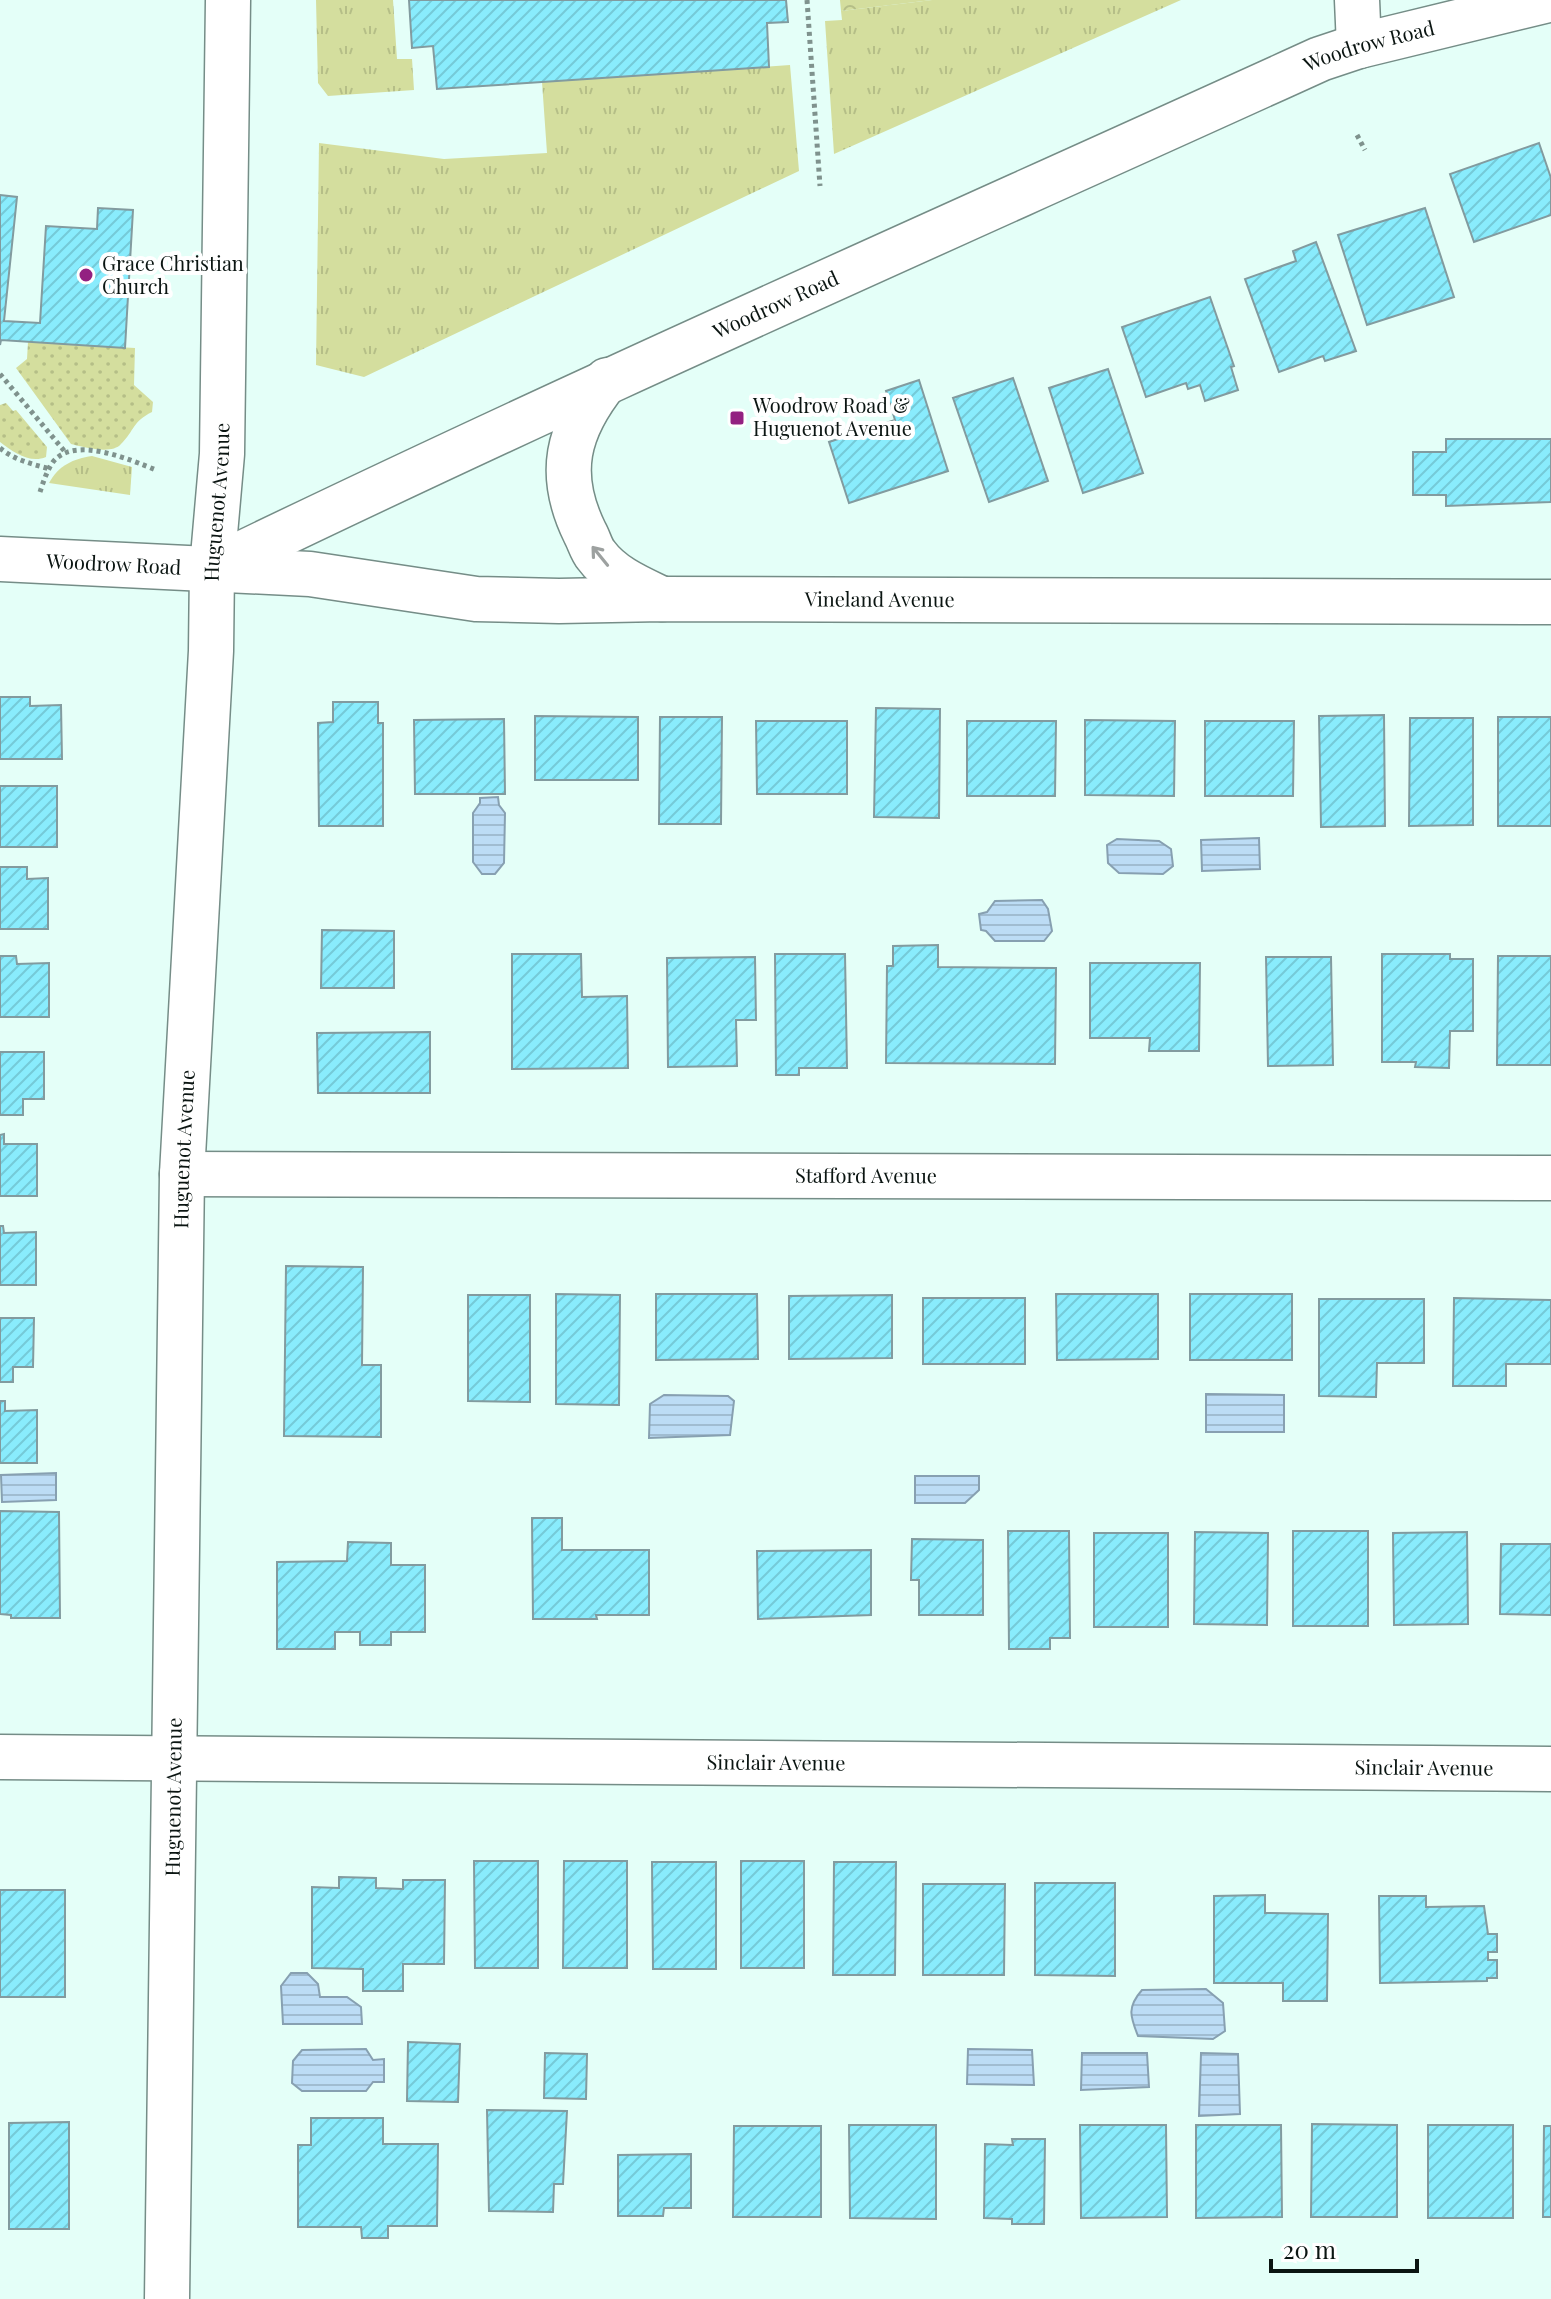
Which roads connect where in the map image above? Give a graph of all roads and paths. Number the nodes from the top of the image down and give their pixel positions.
1 (228, 0) edge
2 (807, 0) edge
3 (1357, 0) edge
4 (1548, 0) edge
5 (1359, 46) junction
6 (1357, 135) dead end
7 (1365, 150) dead end
8 (820, 186) dead end
9 (0, 374) edge
10 (607, 380) junction
11 (0, 448) edge
12 (66, 453) junction
13 (50, 469) junction
14 (156, 470) dead end
15 (40, 492) dead end
16 (0, 559) edge
17 (212, 568) junction
18 (662, 599) junction
19 (1551, 602) edge
20 (182, 1174) junction
21 (1551, 1178) edge
22 (0, 1757) edge
23 (173, 1757) junction
24 (1551, 1769) edge
25 (167, 2299) edge

1 - 17 street, Huguenot Avenue
2 - 8 path
3 - 5 street
4 - 5 street, Woodrow Road
5 - 10 street, Woodrow Road
6 - 7 path
9 - 12 path
10 - 17 street, Woodrow Road
18 -> 10 street
11 - 13 path
12 - 13 path
12 - 14 path
13 - 15 path
16 - 17 street, Woodrow Road
17 - 18 street, Vineland Avenue
17 - 20 street, Huguenot Avenue
18 - 19 street, Vineland Avenue
20 - 21 street, Stafford Avenue
20 - 23 street, Huguenot Avenue
22 - 23 street, Sinclair Avenue
23 - 24 street, Sinclair Avenue
23 - 25 street, Huguenot Avenue

